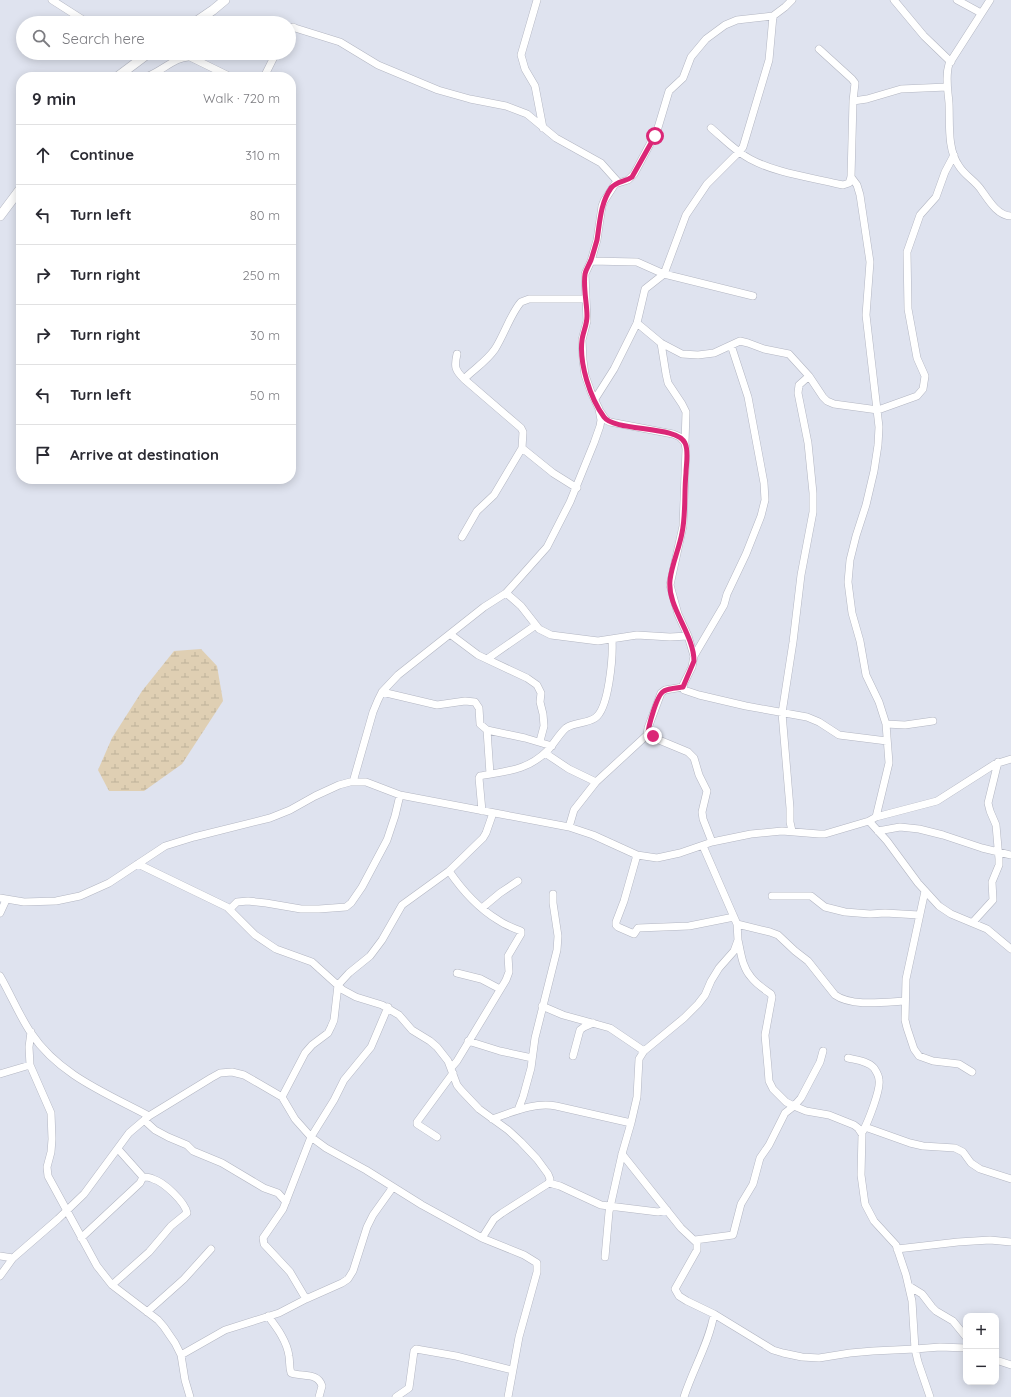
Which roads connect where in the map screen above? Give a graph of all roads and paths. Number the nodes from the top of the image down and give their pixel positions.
1 (52, 0) edge
2 (225, 0) edge
3 (537, 0) edge
4 (792, 0) edge
5 (894, 0) edge
6 (957, 0) edge
7 (990, 0) edge
8 (981, 13) junction
9 (77, 16) edge
10 (204, 16) edge
11 (773, 16) junction
12 (296, 28) edge
13 (819, 49) dead end
14 (137, 60) edge
15 (177, 60) edge
16 (196, 60) edge
17 (272, 60) edge
18 (951, 62) junction
19 (123, 72) edge
20 (159, 72) edge
21 (221, 72) edge
22 (266, 72) edge
23 (947, 87) junction
24 (853, 101) junction
25 (543, 128) junction
26 (711, 128) dead end
27 (739, 152) junction
28 (954, 156) junction
29 (851, 177) junction
30 (618, 182) junction
31 (16, 195) edge
32 (0, 216) edge
33 (1011, 216) edge
34 (591, 261) junction
35 (664, 274) junction
36 (753, 296) dead end
37 (586, 299) junction
38 (637, 323) junction
39 (661, 343) junction
40 (731, 345) junction
41 (457, 354) dead end
42 (809, 376) junction
43 (464, 379) junction
44 (595, 399) junction
45 (599, 409) junction
46 (878, 410) junction
47 (610, 422) junction
48 (600, 426) junction
49 (685, 443) junction
50 (522, 448) junction
51 (577, 488) junction
52 (462, 537) dead end
53 (506, 592) junction
54 (536, 625) junction
55 (450, 634) junction
56 (688, 636) junction
57 (612, 640) junction
58 (694, 656) junction
59 (487, 659) junction
60 (683, 687) junction
61 (382, 692) junction
62 (782, 713) junction
63 (933, 721) dead end
64 (886, 724) junction
65 (487, 730) junction
66 (648, 735) junction
67 (540, 741) junction
68 (887, 741) junction
69 (552, 746) junction
70 (545, 753) junction
71 (1011, 759) edge
72 (998, 762) junction
73 (490, 774) junction
74 (353, 782) junction
75 (596, 782) junction
76 (400, 795) junction
77 (482, 811) junction
78 (493, 812) junction
79 (873, 819) junction
80 (569, 827) junction
81 (792, 831) junction
82 (878, 831) junction
83 (712, 842) junction
84 (702, 846) junction
85 (999, 852) junction
86 (637, 855) junction
87 (1011, 855) edge
88 (138, 864) junction
89 (449, 871) junction
90 (518, 880) dead end
91 (925, 891) junction
92 (553, 894) dead end
93 (772, 896) dead end
94 (3, 899) edge
95 (482, 908) junction
96 (230, 909) junction
97 (0, 913) edge
98 (919, 915) junction
99 (734, 917) junction
100 (973, 922) junction
101 (737, 924) junction
102 (738, 940) junction
103 (1011, 949) edge
104 (457, 973) dead end
105 (0, 976) edge
106 (338, 985) junction
107 (500, 989) junction
108 (905, 1001) junction
109 (542, 1006) junction
110 (388, 1007) junction
111 (594, 1023) junction
112 (31, 1032) junction
113 (468, 1041) junction
114 (644, 1051) junction
115 (823, 1051) dead end
116 (573, 1056) dead end
117 (532, 1058) junction
118 (848, 1058) dead end
119 (30, 1065) junction
120 (452, 1071) junction
121 (972, 1072) dead end
122 (0, 1074) edge
123 (282, 1097) junction
124 (794, 1106) junction
125 (518, 1110) junction
126 (146, 1118) junction
127 (492, 1119) junction
128 (631, 1123) junction
129 (864, 1130) junction
130 (311, 1137) junction
131 (437, 1137) dead end
132 (118, 1149) junction
133 (622, 1154) junction
134 (143, 1177) junction
135 (1011, 1179) edge
136 (549, 1183) junction
137 (393, 1187) junction
138 (286, 1202) junction
139 (610, 1207) junction
140 (667, 1210) junction
141 (66, 1211) junction
142 (81, 1238) junction
143 (482, 1238) junction
144 (695, 1240) junction
145 (1011, 1242) edge
146 (211, 1249) dead end
147 (898, 1249) junction
148 (0, 1256) edge
149 (605, 1257) dead end
150 (13, 1258) junction
151 (0, 1276) edge
152 (112, 1285) junction
153 (909, 1286) junction
154 (306, 1299) junction
155 (147, 1312) junction
156 (714, 1314) junction
157 (268, 1316) junction
158 (963, 1333) edge
159 (963, 1348) edge
160 (915, 1349) junction
161 (181, 1355) junction
162 (999, 1361) edge
163 (1011, 1365) edge
164 (512, 1370) junction
165 (190, 1397) edge
166 (320, 1397) edge
167 (396, 1397) edge
168 (508, 1397) edge
169 (684, 1397) edge
170 (930, 1397) edge

1 - 9 street
2 - 10 main road
3 - 25 street
4 - 11 street
5 - 18 street
6 - 8 street
7 - 8 street
8 - 18 street
11 - 27 street
11 - 30 street
12 - 25 street
13 - 24 street
14 - 19 main road
15 - 20 street
16 - 21 street
17 - 22 street
18 - 23 street
23 - 24 street
23 - 28 street
24 - 29 street
25 - 30 street
26 - 27 street
27 - 29 street
27 - 35 street
28 - 33 street
28 - 46 street
29 - 46 street
30 - 34 street
31 - 32 main road
34 - 35 street
34 - 37 street
35 - 36 street
35 - 38 street
37 - 43 street
37 - 44 street
38 - 39 street
38 - 44 street
39 - 40 street
39 - 49 street
40 - 42 street
40 - 58 street
41 - 43 street
42 - 46 street
42 - 62 street
43 - 50 street
44 - 45 street
45 - 47 street
45 - 48 street
46 - 64 street
47 - 48 street
47 - 49 street
48 - 51 street
49 - 56 street
50 - 51 street
50 - 52 street
51 - 53 street
53 - 54 street
53 - 55 street
54 - 57 street
54 - 59 street
55 - 59 street
55 - 61 street
56 - 57 street
56 - 58 street
57 - 69 street
58 - 60 street
59 - 67 street
60 - 62 street
60 - 66 street
61 - 65 street
61 - 74 street
62 - 68 street
62 - 81 street
63 - 64 street
64 - 68 street
65 - 67 street
65 - 73 street
66 - 75 street
66 - 83 street
67 - 69 street
68 - 79 street
69 - 70 street
70 - 73 street
70 - 75 street
71 - 72 street
72 - 79 street
72 - 85 street
73 - 77 street
74 - 76 street
74 - 88 street
75 - 80 street
76 - 77 street
76 - 96 street
77 - 78 street
78 - 80 street
78 - 89 street
79 - 81 street
79 - 82 street
80 - 86 street
81 - 83 street
82 - 85 street
82 - 91 street
83 - 84 street
84 - 86 street
84 - 99 street
85 - 87 street
85 - 100 street
86 - 99 street
88 - 94 street
88 - 96 street
89 - 95 street
89 - 106 street
90 - 95 street
91 - 98 street
91 - 100 street
92 - 109 street
93 - 98 street
94 - 97 street
95 - 107 street
96 - 106 street
98 - 108 street
99 - 101 street
100 - 103 street
101 - 102 street
101 - 108 street
102 - 114 street
102 - 124 street
104 - 107 street
105 - 112 street
106 - 110 street
106 - 123 street
107 - 113 street
108 - 121 street
109 - 111 street
109 - 117 street
110 - 120 street
110 - 130 street
111 - 114 street
111 - 116 street
112 - 119 street
112 - 126 street
113 - 117 street
113 - 120 street
114 - 128 street
115 - 124 street
117 - 125 street
118 - 129 street
119 - 122 street
119 - 141 street
120 - 127 street
120 - 131 street
123 - 126 street
123 - 130 street
124 - 129 street
124 - 144 street
125 - 127 street
125 - 128 street
126 - 132 street
126 - 138 street
127 - 136 street
128 - 133 street
129 - 135 street
129 - 147 street
130 - 137 street
130 - 138 street
132 - 134 street
132 - 141 street
133 - 139 street
133 - 140 street
134 - 142 street
134 - 152 street
136 - 139 street
136 - 143 street
137 - 143 street
137 - 154 street
138 - 154 street
139 - 140 street
139 - 149 street
140 - 144 street
141 - 142 street
141 - 150 street
142 - 152 street
143 - 164 street
144 - 156 street
145 - 147 street
146 - 155 street
147 - 153 street
148 - 150 street
150 - 151 street
152 - 155 street
153 - 158 street
153 - 160 street
154 - 157 street
155 - 161 street
156 - 160 street
156 - 169 street
157 - 161 street
157 - 166 street
159 - 160 street
160 - 170 street
161 - 165 street
162 - 163 street
164 - 167 street
164 - 168 street

